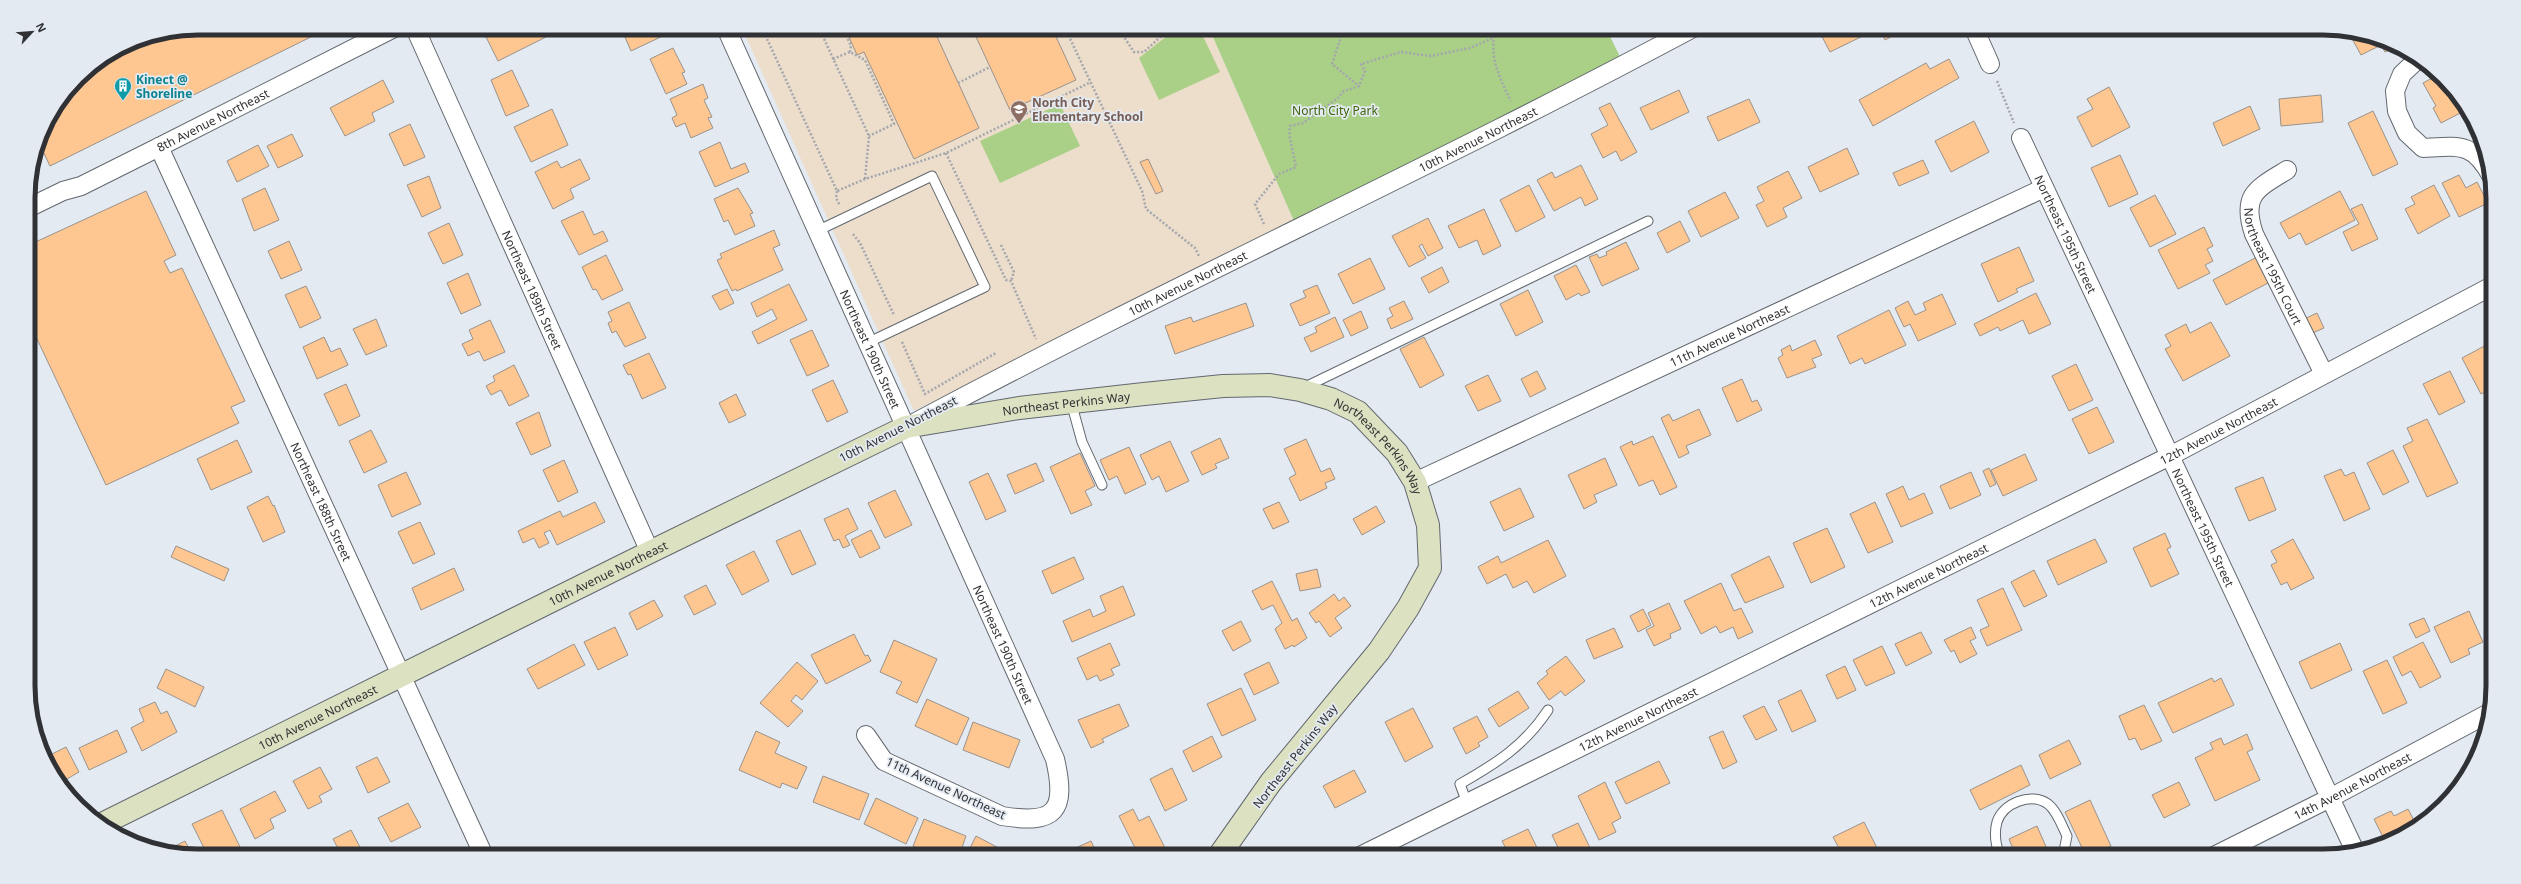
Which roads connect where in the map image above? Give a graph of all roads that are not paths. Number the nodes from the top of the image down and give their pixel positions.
1 (380, 35) edge
2 (418, 35) edge
3 (729, 35) edge
4 (1680, 35) edge
5 (1977, 35) edge
6 (2414, 62) edge
7 (1990, 64) road end
8 (2021, 138) road end
9 (160, 147) junction
10 (2481, 158) edge
11 (2287, 170) dead end
12 (2044, 188) junction
13 (35, 204) edge
14 (1648, 220) dead end
15 (817, 231) junction
16 (2486, 289) edge
17 (867, 343) junction
18 (2324, 374) junction
19 (1300, 390) junction
20 (1071, 402) junction
21 (906, 427) junction
22 (2170, 456) junction
23 (1415, 482) junction
24 (1102, 485) dead end
25 (650, 552) junction
26 (399, 676) junction
27 (1548, 710) dead end
28 (2483, 715) edge
29 (866, 735) dead end
30 (2330, 798) junction
31 (1467, 804) junction
32 (1059, 805) joint
33 (107, 822) edge
34 (2352, 846) edge
35 (481, 849) edge
36 (1224, 849) edge
37 (1374, 849) edge
38 (1997, 849) edge
39 (2064, 849) edge
40 (2228, 849) edge

1 - 9 street, 8th Avenue Northeast
2 - 25 street, Northeast 189th Street
3 - 15 street, Northeast 190th Street
4 - 21 street, 10th Avenue Northeast
5 - 7 street
6 - 10 street
8 - 12 street, Northeast 195th Street
9 - 13 street, 8th Avenue Northeast
9 - 26 street, Northeast 188th Street
11 - 18 street, Northeast 195th Court
12 - 22 street, Northeast 195th Street
12 - 23 street, 11th Avenue Northeast
14 - 19 lane
15 - 17 street, Northeast 190th Street
15 - 17 lane
16 - 18 street, 12th Avenue Northeast
17 - 21 street, Northeast 190th Street
18 - 22 street, 12th Avenue Northeast
19 - 20 main road, Northeast Perkins Way
19 - 23 main road, Northeast Perkins Way
20 - 21 main road, Northeast Perkins Way
20 - 24 lane
21 - 25 main road, 10th Avenue Northeast
21 - 32 street, Northeast 190th Street
22 - 30 street, Northeast 195th Street
22 - 31 street, 12th Avenue Northeast
23 - 36 main road, Northeast Perkins Way
25 - 26 main road, 10th Avenue Northeast
26 - 33 main road, 10th Avenue Northeast
26 - 35 street, Northeast 188th Street
27 - 31 lane
28 - 30 street, 14th Avenue Northeast
29 - 32 street, 11th Avenue Northeast
30 - 34 street, Northeast 195th Street
30 - 40 street, 14th Avenue Northeast
31 - 37 street, 12th Avenue Northeast
38 - 39 lane

